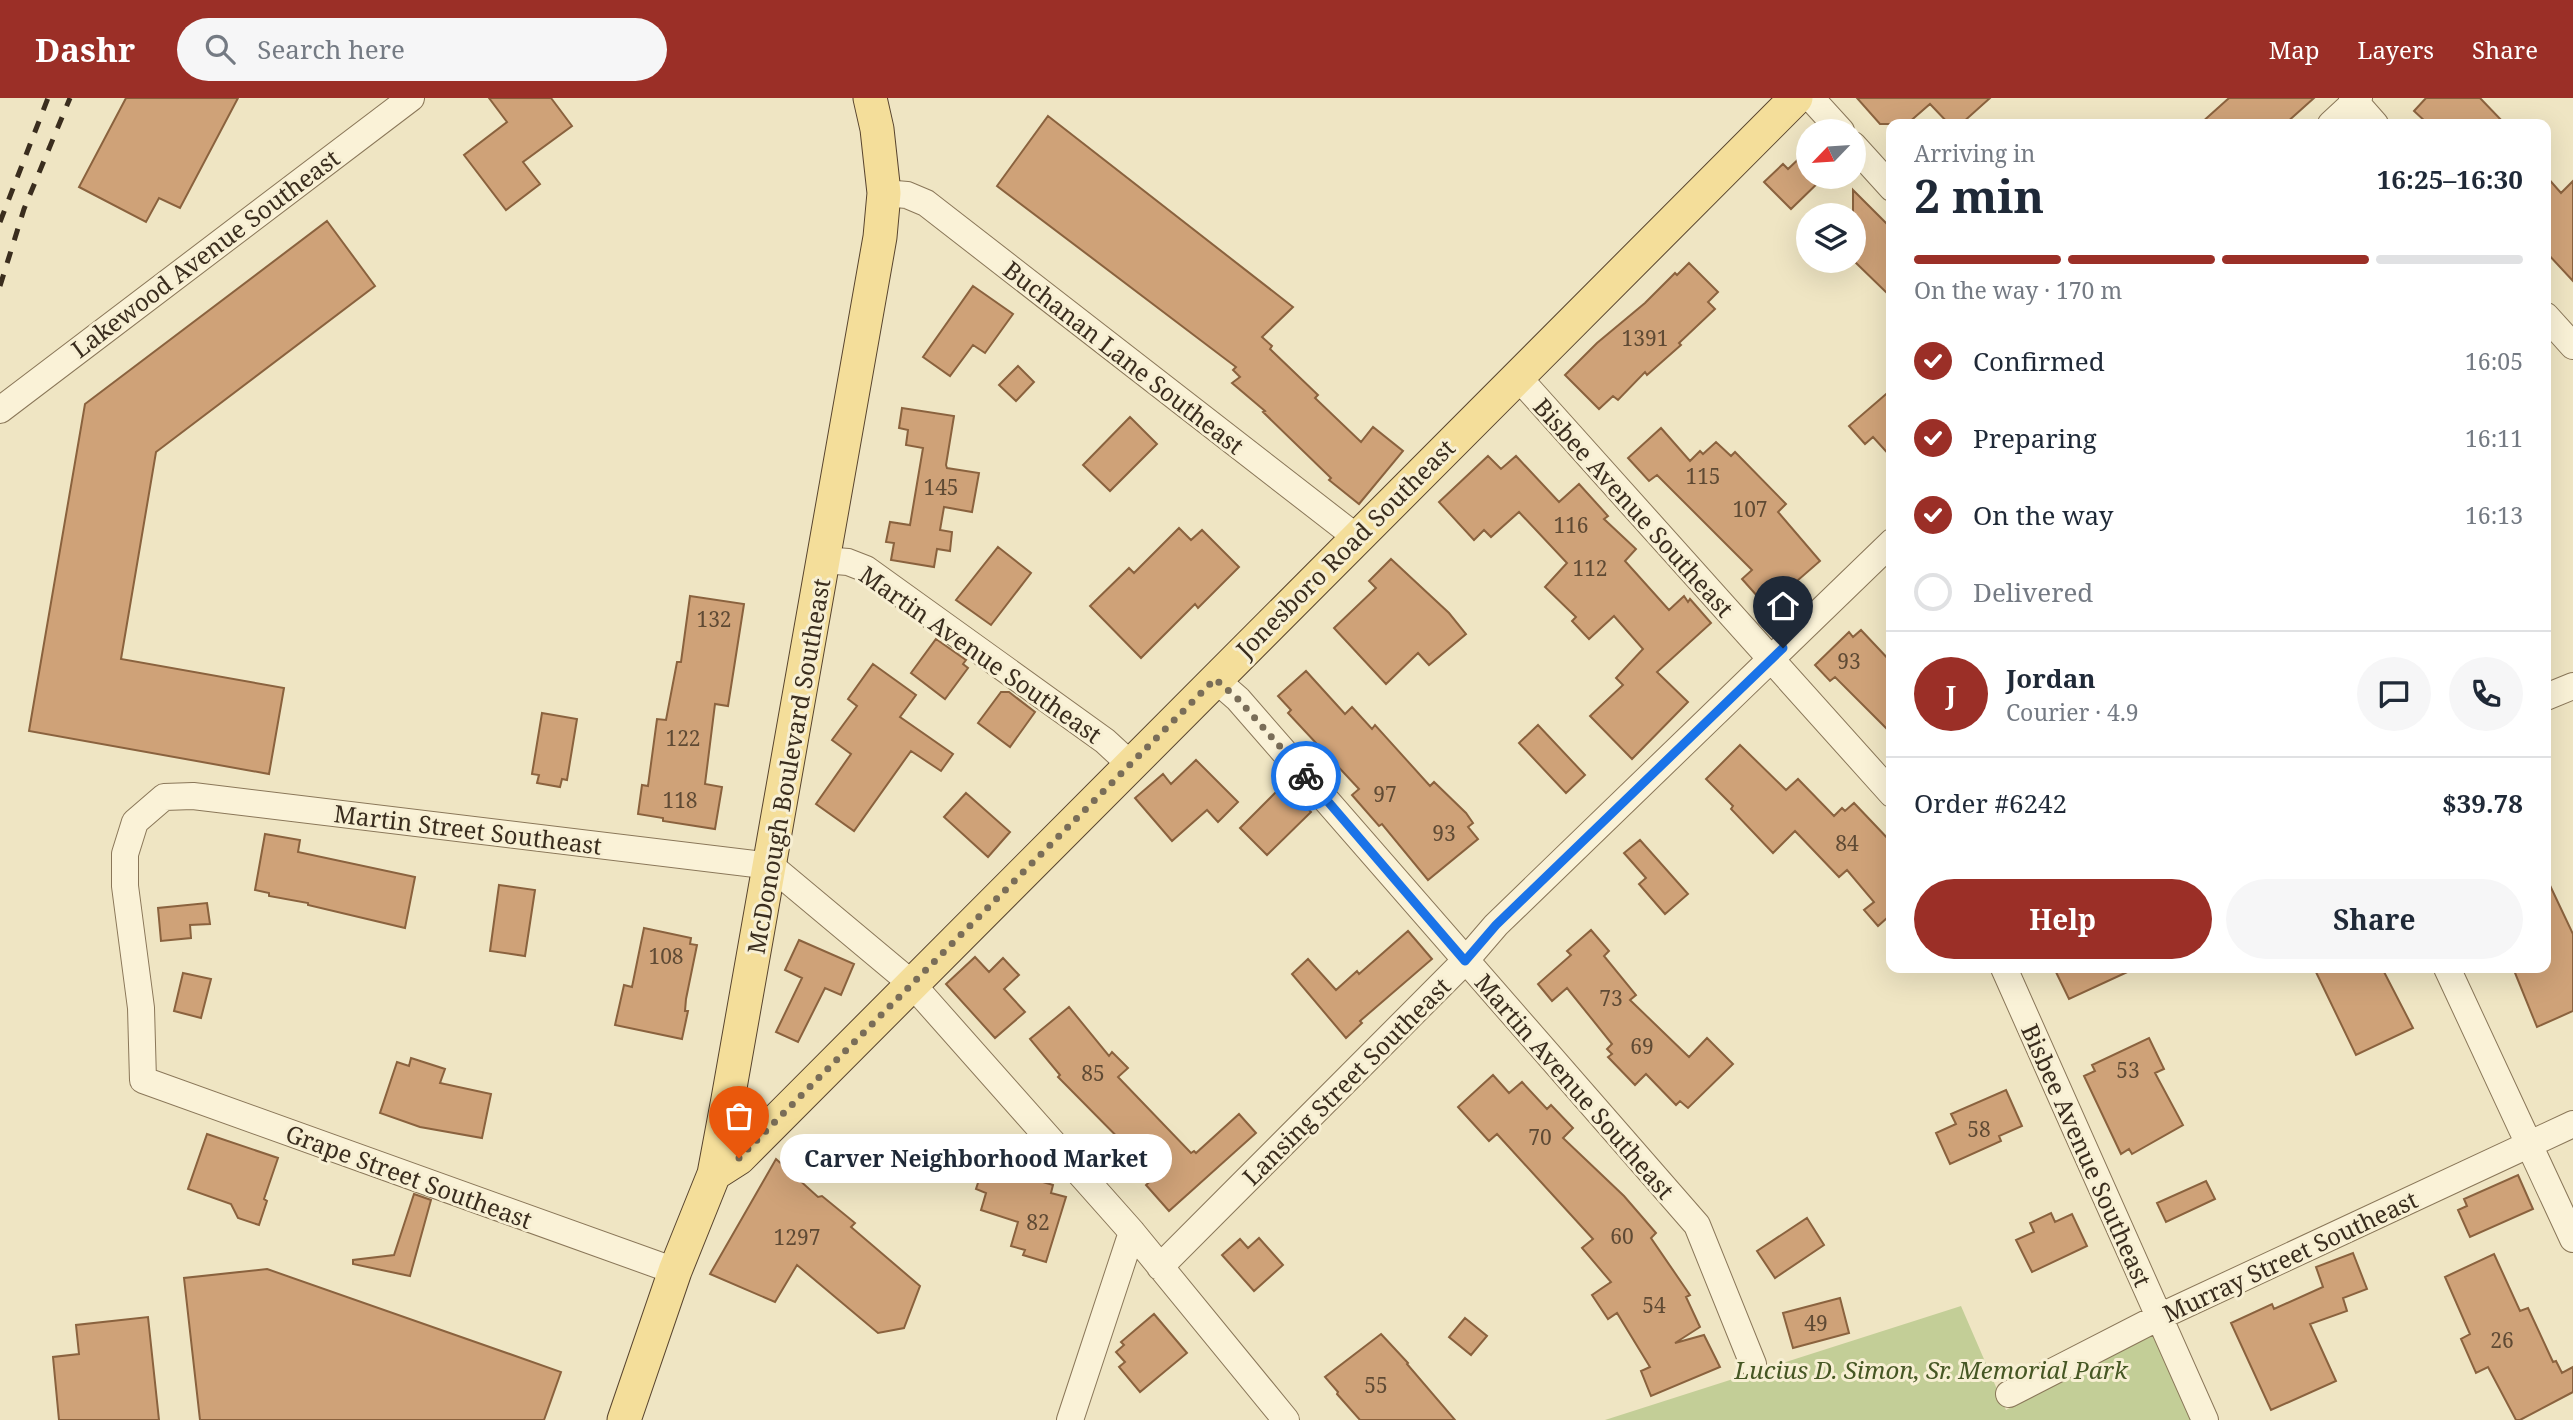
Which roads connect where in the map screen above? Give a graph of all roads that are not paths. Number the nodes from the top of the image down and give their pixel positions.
1 (411, 98) edge
2 (870, 98) edge
3 (1796, 98) edge
4 (1811, 98) edge
5 (2355, 99) edge
6 (1829, 119) edge
7 (2337, 119) edge
8 (2371, 119) edge
9 (1866, 159) edge
10 (1886, 181) edge
11 (884, 193) junction
12 (2551, 322) edge
13 (2573, 346) edge
14 (1517, 376) junction
15 (0, 410) edge
16 (1356, 537) junction
17 (1886, 548) edge
18 (824, 560) junction
19 (1772, 659) junction
20 (1215, 679) junction
21 (2573, 686) edge
22 (2551, 696) edge
23 (1130, 764) junction
24 (1886, 786) edge
25 (771, 866) junction
26 (1465, 961) junction
27 (2006, 973) edge
28 (2448, 973) edge
29 (911, 983) junction
30 (143, 1080) joint
31 (2573, 1124) edge
32 (2529, 1144) junction
33 (715, 1174) junction
34 (1132, 1232) junction
35 (2573, 1239) edge
36 (1160, 1267) junction
37 (676, 1271) junction
38 (2159, 1317) junction
39 (1753, 1364) dead end
40 (2009, 1394) dead end
41 (624, 1420) edge
42 (1070, 1420) edge
43 (1286, 1420) edge
44 (2204, 1420) edge

1 - 15 street, Lakewood Avenue Southeast
2 - 11 main road, McDonough Boulevard Southeast
3 - 14 main road, Jonesboro Road Southeast
4 - 6 street
5 - 7 street
5 - 8 street
9 - 10 street
11 - 16 street, Buchanan Lane Southeast
11 - 18 main road, McDonough Boulevard Southeast
12 - 13 street
14 - 16 main road, Jonesboro Road Southeast
14 - 19 street, Bisbee Avenue Southeast
16 - 20 main road, Jonesboro Road Southeast
17 - 19 street, Lansing Street Southeast
18 - 23 street, Martin Avenue Southeast
18 - 25 main road, McDonough Boulevard Southeast
19 - 24 street, Bisbee Avenue Southeast
19 - 26 street, Lansing Street Southeast
20 - 23 main road, Jonesboro Road Southeast
20 - 26 street, Martin Avenue Southeast
21 - 22 street
23 - 29 main road, Jonesboro Road Southeast
25 - 29 street
25 - 30 street, Martin Street Southeast
25 - 33 main road, McDonough Boulevard Southeast
26 - 36 street, Lansing Street Southeast
26 - 39 street, Martin Avenue Southeast
27 - 38 street, Bisbee Avenue Southeast
28 - 32 street
29 - 33 main road, Jonesboro Road Southeast
29 - 34 street
30 - 37 street, Grape Street Southeast
31 - 32 street, Murray Street Southeast
32 - 35 street
32 - 38 street, Murray Street Southeast
33 - 37 main road, McDonough Boulevard Southeast
34 - 36 street
34 - 42 street
36 - 43 street
37 - 41 main road, McDonough Boulevard Southeast
38 - 40 street, Murray Street Southeast
38 - 44 street, Bisbee Avenue Southeast

